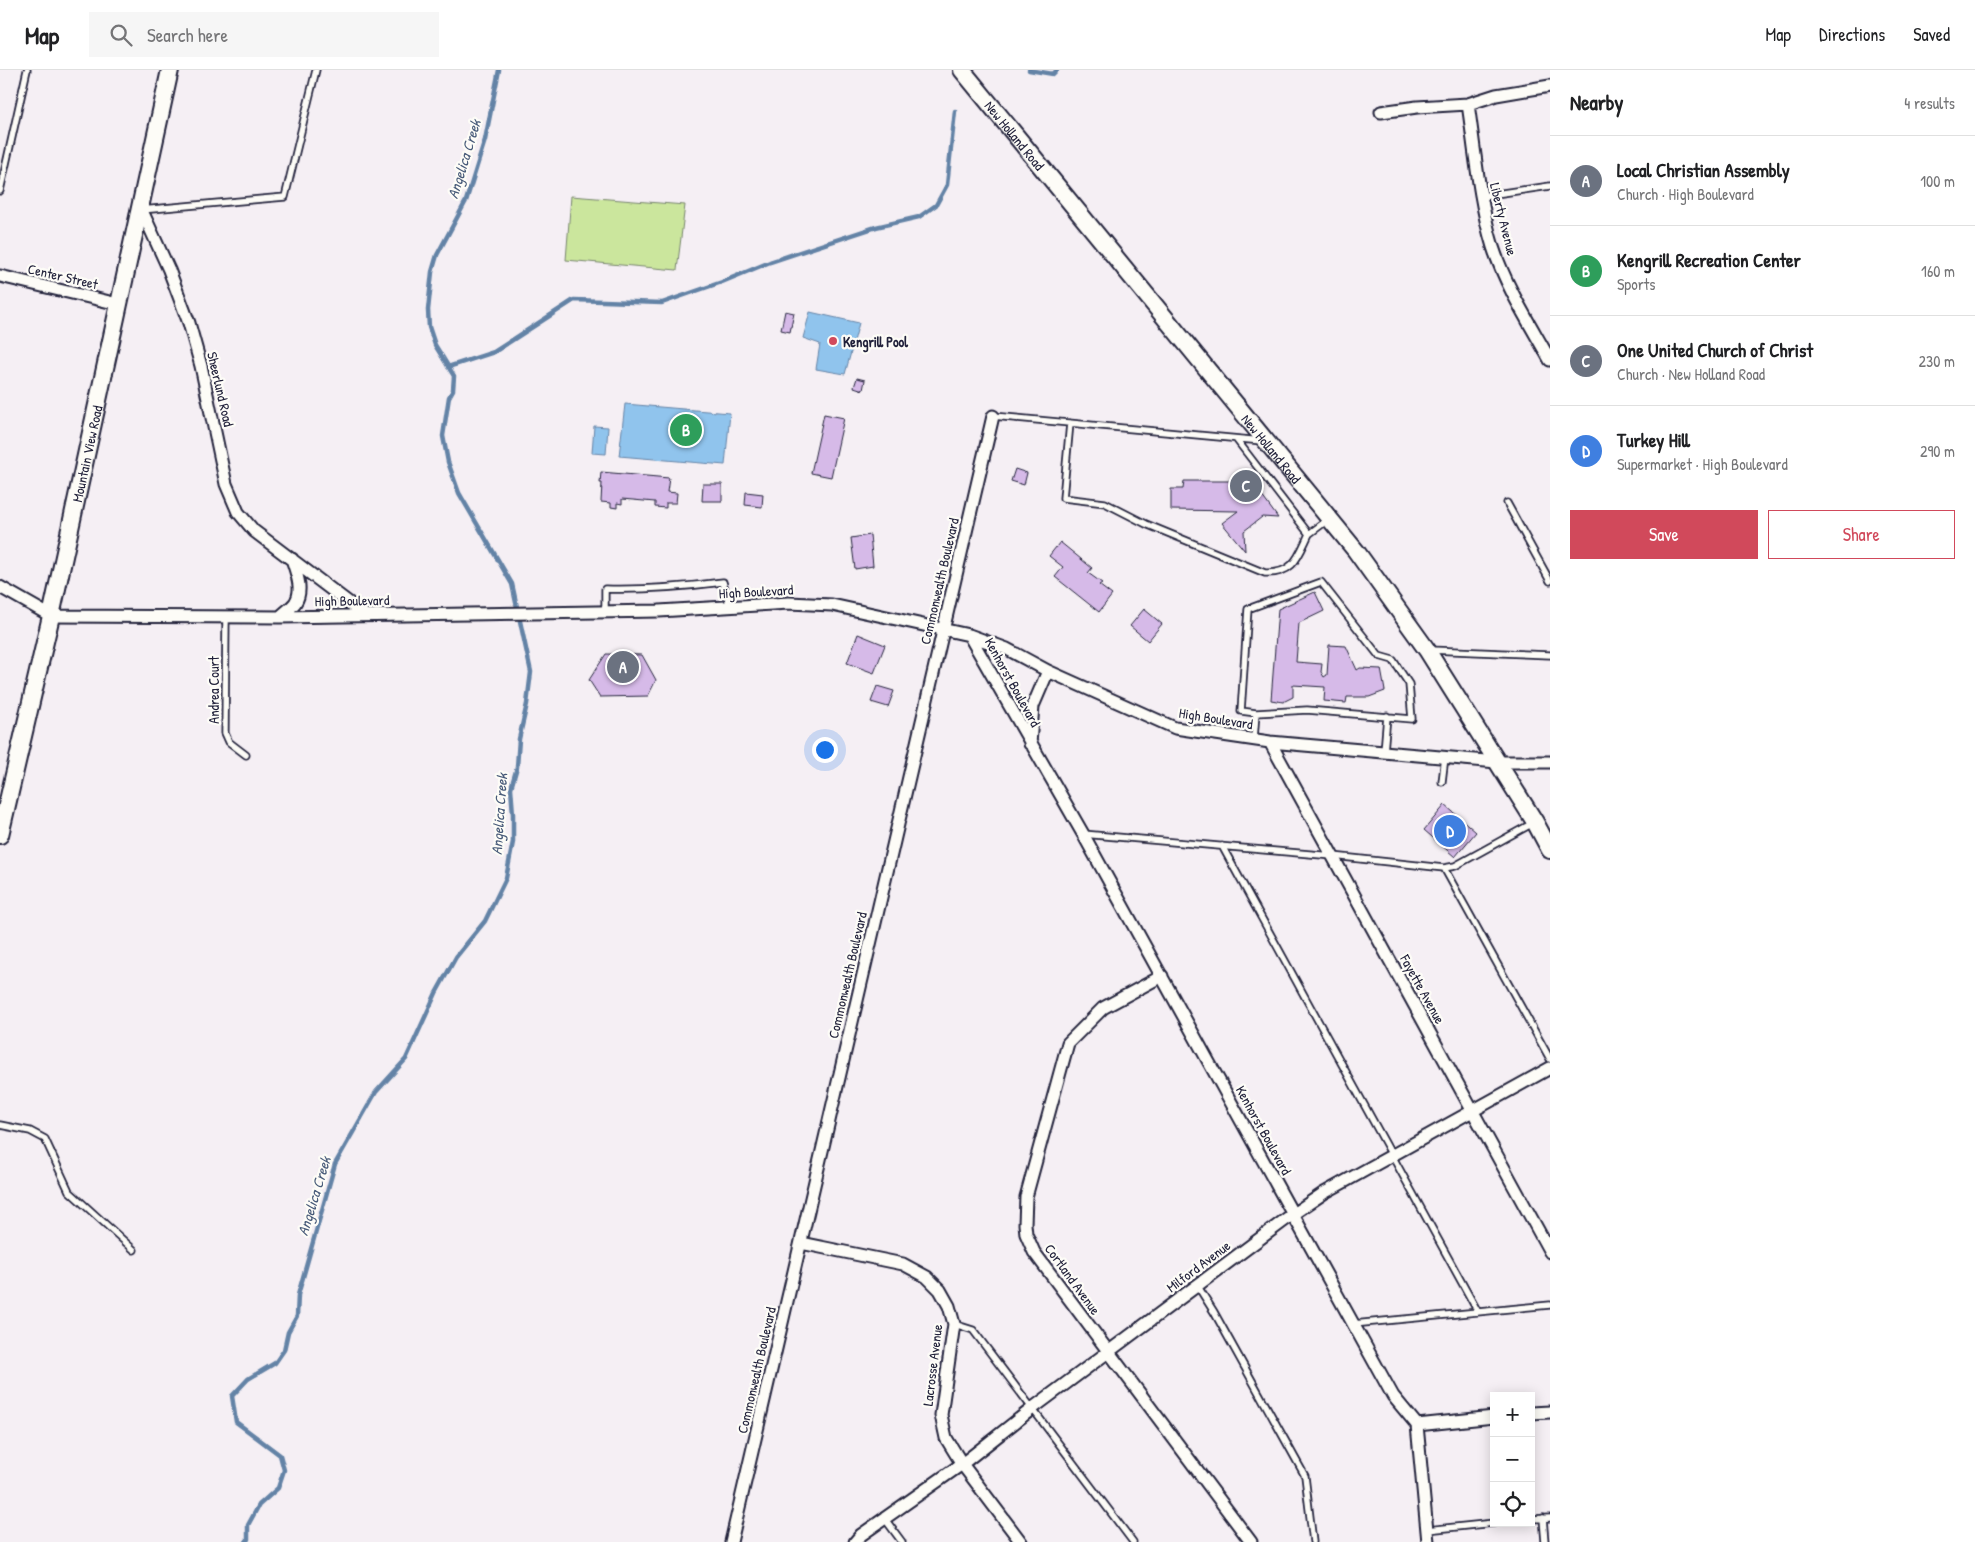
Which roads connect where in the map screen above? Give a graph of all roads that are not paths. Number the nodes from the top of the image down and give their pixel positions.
1 (27, 70) edge
2 (170, 70) edge
3 (316, 70) edge
4 (962, 70) edge
5 (1550, 86) edge
6 (1468, 104) junction
7 (1381, 112) dead end
8 (1550, 186) edge
9 (0, 191) edge
10 (1482, 196) junction
11 (139, 210) junction
12 (0, 276) edge
13 (118, 304) junction
14 (1550, 360) edge
15 (993, 416) joint
16 (1070, 423) junction
17 (1236, 439) junction
18 (1266, 442) junction
19 (1507, 503) dead end
20 (1330, 518) junction
21 (1309, 534) junction
22 (292, 559) junction
23 (1550, 581) edge
24 (0, 587) edge
25 (730, 607) junction
26 (605, 611) junction
27 (365, 614) junction
28 (51, 616) junction
29 (226, 616) junction
30 (280, 617) junction
31 (943, 629) junction
32 (969, 635) junction
33 (1427, 650) junction
34 (1550, 655) edge
35 (1048, 671) junction
36 (1256, 713) junction
37 (1387, 716) junction
38 (1254, 739) junction
39 (1270, 742) junction
40 (1030, 744) junction
41 (1384, 752) junction
42 (246, 755) dead end
43 (1445, 757) junction
44 (1497, 762) junction
45 (1550, 762) edge
46 (1442, 782) dead end
47 (1535, 822) junction
48 (1083, 834) junction
49 (0, 835) edge
50 (1222, 846) junction
51 (1550, 850) edge
52 (1333, 856) junction
53 (1444, 868) junction
54 (1162, 976) junction
55 (1550, 1059) edge
56 (1550, 1068) edge
57 (1473, 1111) junction
58 (0, 1125) edge
59 (1392, 1155) junction
60 (1293, 1214) junction
61 (800, 1243) junction
62 (134, 1250) dead end
63 (1550, 1252) edge
64 (1197, 1285) junction
65 (1550, 1305) edge
66 (1478, 1312) junction
67 (954, 1324) junction
68 (1353, 1324) junction
69 (1108, 1352) junction
70 (1033, 1408) junction
71 (1550, 1412) edge
72 (1535, 1413) edge
73 (1490, 1417) edge
74 (1417, 1424) junction
75 (962, 1464) junction
76 (1542, 1518) junction
77 (1550, 1518) edge
78 (885, 1519) junction
79 (1535, 1519) edge
80 (1490, 1523) edge
81 (1427, 1530) junction
82 (732, 1542) edge
83 (855, 1542) edge
84 (902, 1542) edge
85 (1022, 1542) edge
86 (1133, 1542) edge
87 (1251, 1542) edge
88 (1313, 1542) edge
89 (1428, 1542) edge
90 (1545, 1542) edge

1 - 9 lane
2 - 11 main road, Mountain View Road
3 - 11 lane
4 - 18 main road, New Holland Road
5 - 6 street
6 - 7 street
6 - 10 street, Liberty Avenue
8 - 10 lane
10 - 14 street, Liberty Avenue
11 - 13 main road, Mountain View Road
11 - 22 street, Sheerlund Road
12 - 13 street, Center Street
13 - 28 main road, Mountain View Road
15 - 16 lane
15 - 31 street, Commonwealth Boulevard
16 - 17 lane
16 - 21 lane
17 - 18 lane
17 - 21 lane
18 - 20 main road, New Holland Road
19 - 23 lane
20 - 21 lane
20 - 33 main road, New Holland Road
22 - 27 street, Sheerlund Road
22 - 30 street
24 - 28 street, High Boulevard
25 - 26 street, High Boulevard
25 - 26 lane
25 - 31 street, High Boulevard
26 - 27 street, High Boulevard
27 - 30 street, High Boulevard
28 - 29 street, High Boulevard
28 - 49 main road, Mountain View Road
29 - 30 street, High Boulevard
29 - 42 lane, Andrea Court
31 - 32 street, High Boulevard
31 - 61 street, Commonwealth Boulevard
32 - 35 street, High Boulevard
32 - 40 street, Kenhorst Boulevard
33 - 34 lane
33 - 44 main road, New Holland Road
35 - 38 street, High Boulevard
35 - 40 street, Kenhorst Boulevard
36 - 37 lane
36 - 37 lane
36 - 38 lane
37 - 41 lane
38 - 39 street, High Boulevard
39 - 41 street, High Boulevard
39 - 52 street, Fayette Avenue
40 - 48 street, Kenhorst Boulevard
41 - 43 street, High Boulevard
43 - 44 street, High Boulevard
43 - 46 lane
44 - 45 street, High Boulevard
44 - 47 main road, New Holland Road
47 - 51 main road, New Holland Road
47 - 53 lane
48 - 50 lane
48 - 54 street, Kenhorst Boulevard
50 - 52 lane
50 - 59 lane
52 - 53 lane
52 - 57 street, Fayette Avenue
53 - 55 lane
54 - 60 street, Kenhorst Boulevard
54 - 69 street, Cortland Avenue
56 - 57 street, Milford Avenue
57 - 59 street, Milford Avenue
57 - 63 street, Fayette Avenue
58 - 62 lane
59 - 60 street, Milford Avenue
59 - 66 lane
60 - 64 street, Milford Avenue
60 - 68 street, Kenhorst Boulevard
61 - 67 street, Lacrosse Avenue
61 - 82 street, Commonwealth Boulevard
64 - 69 street, Milford Avenue
64 - 88 lane
65 - 66 lane
66 - 68 lane
67 - 70 lane
67 - 75 street, Lacrosse Avenue
68 - 74 street, Kenhorst Boulevard
69 - 70 street, Milford Avenue
69 - 87 street, Cortland Avenue
70 - 75 street, Milford Avenue
70 - 86 lane
71 - 72 street
73 - 74 street
74 - 81 street
75 - 78 street, Milford Avenue
75 - 85 street, Lacrosse Avenue
76 - 77 lane
76 - 79 lane
76 - 90 lane
78 - 83 street, Milford Avenue
78 - 84 lane
80 - 81 lane
81 - 89 street

